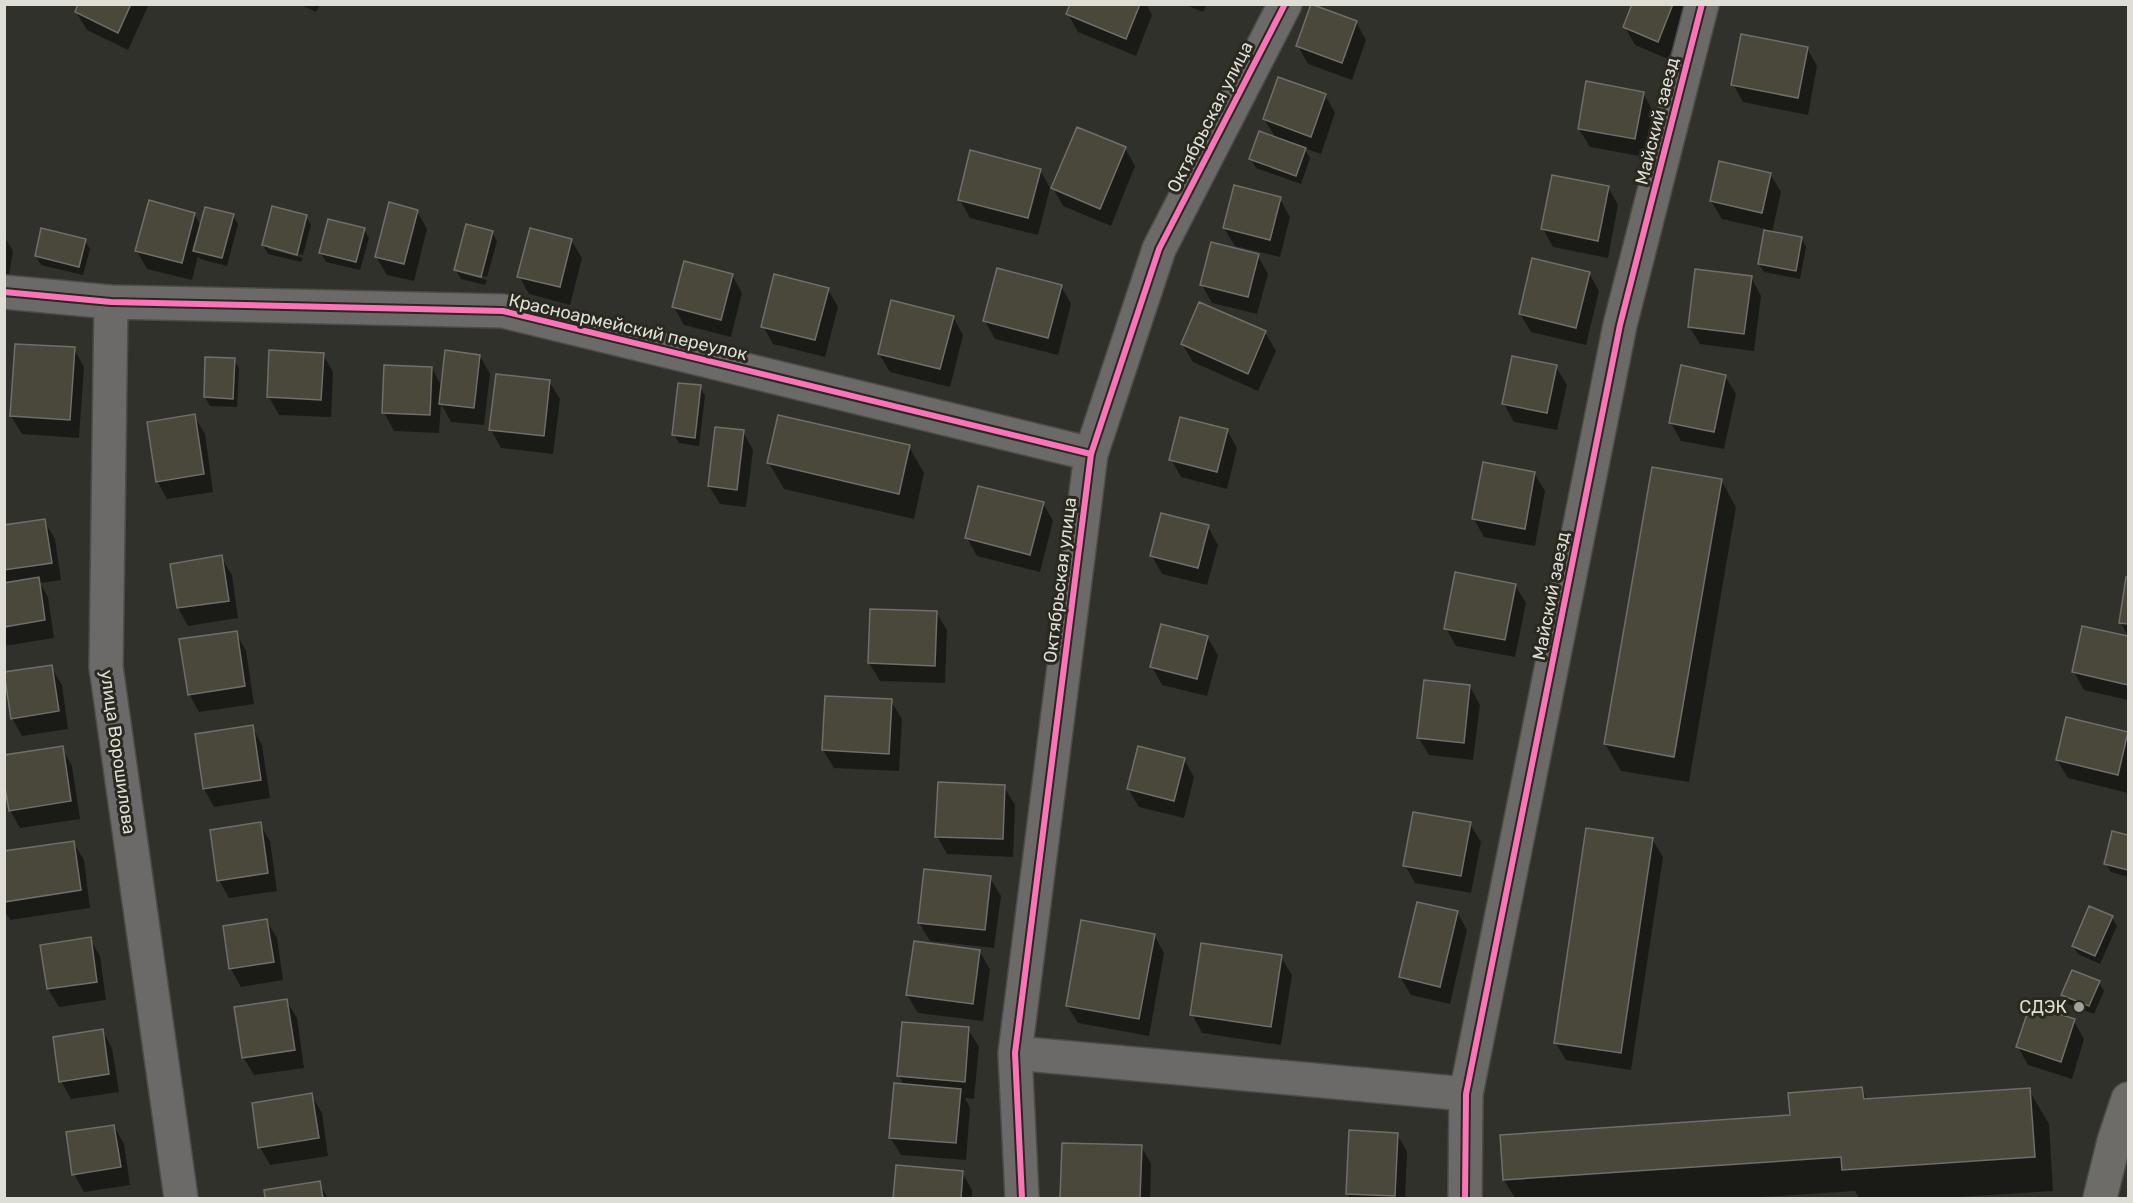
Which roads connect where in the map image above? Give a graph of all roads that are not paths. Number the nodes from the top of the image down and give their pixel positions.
1 (1285, 4) edge
2 (1702, 4) edge
3 (4, 292) edge
4 (111, 302) junction
5 (1091, 454) junction
6 (1015, 1053) junction
7 (1466, 1095) junction
8 (2128, 1099) edge
9 (181, 1198) edge
10 (1022, 1198) edge
11 (1465, 1198) edge
12 (2100, 1198) edge

1 - 5 street, Октябрьская улица
2 - 7 street, Майский заезд
3 - 4 street, Красноармейский переулок
4 - 5 street, Красноармейский переулок
4 - 9 street, улица Ворошилова
5 - 6 street, Октябрьская улица
6 - 7 street
6 - 10 street, Октябрьская улица
7 - 11 street, Майский заезд
8 - 12 main road

